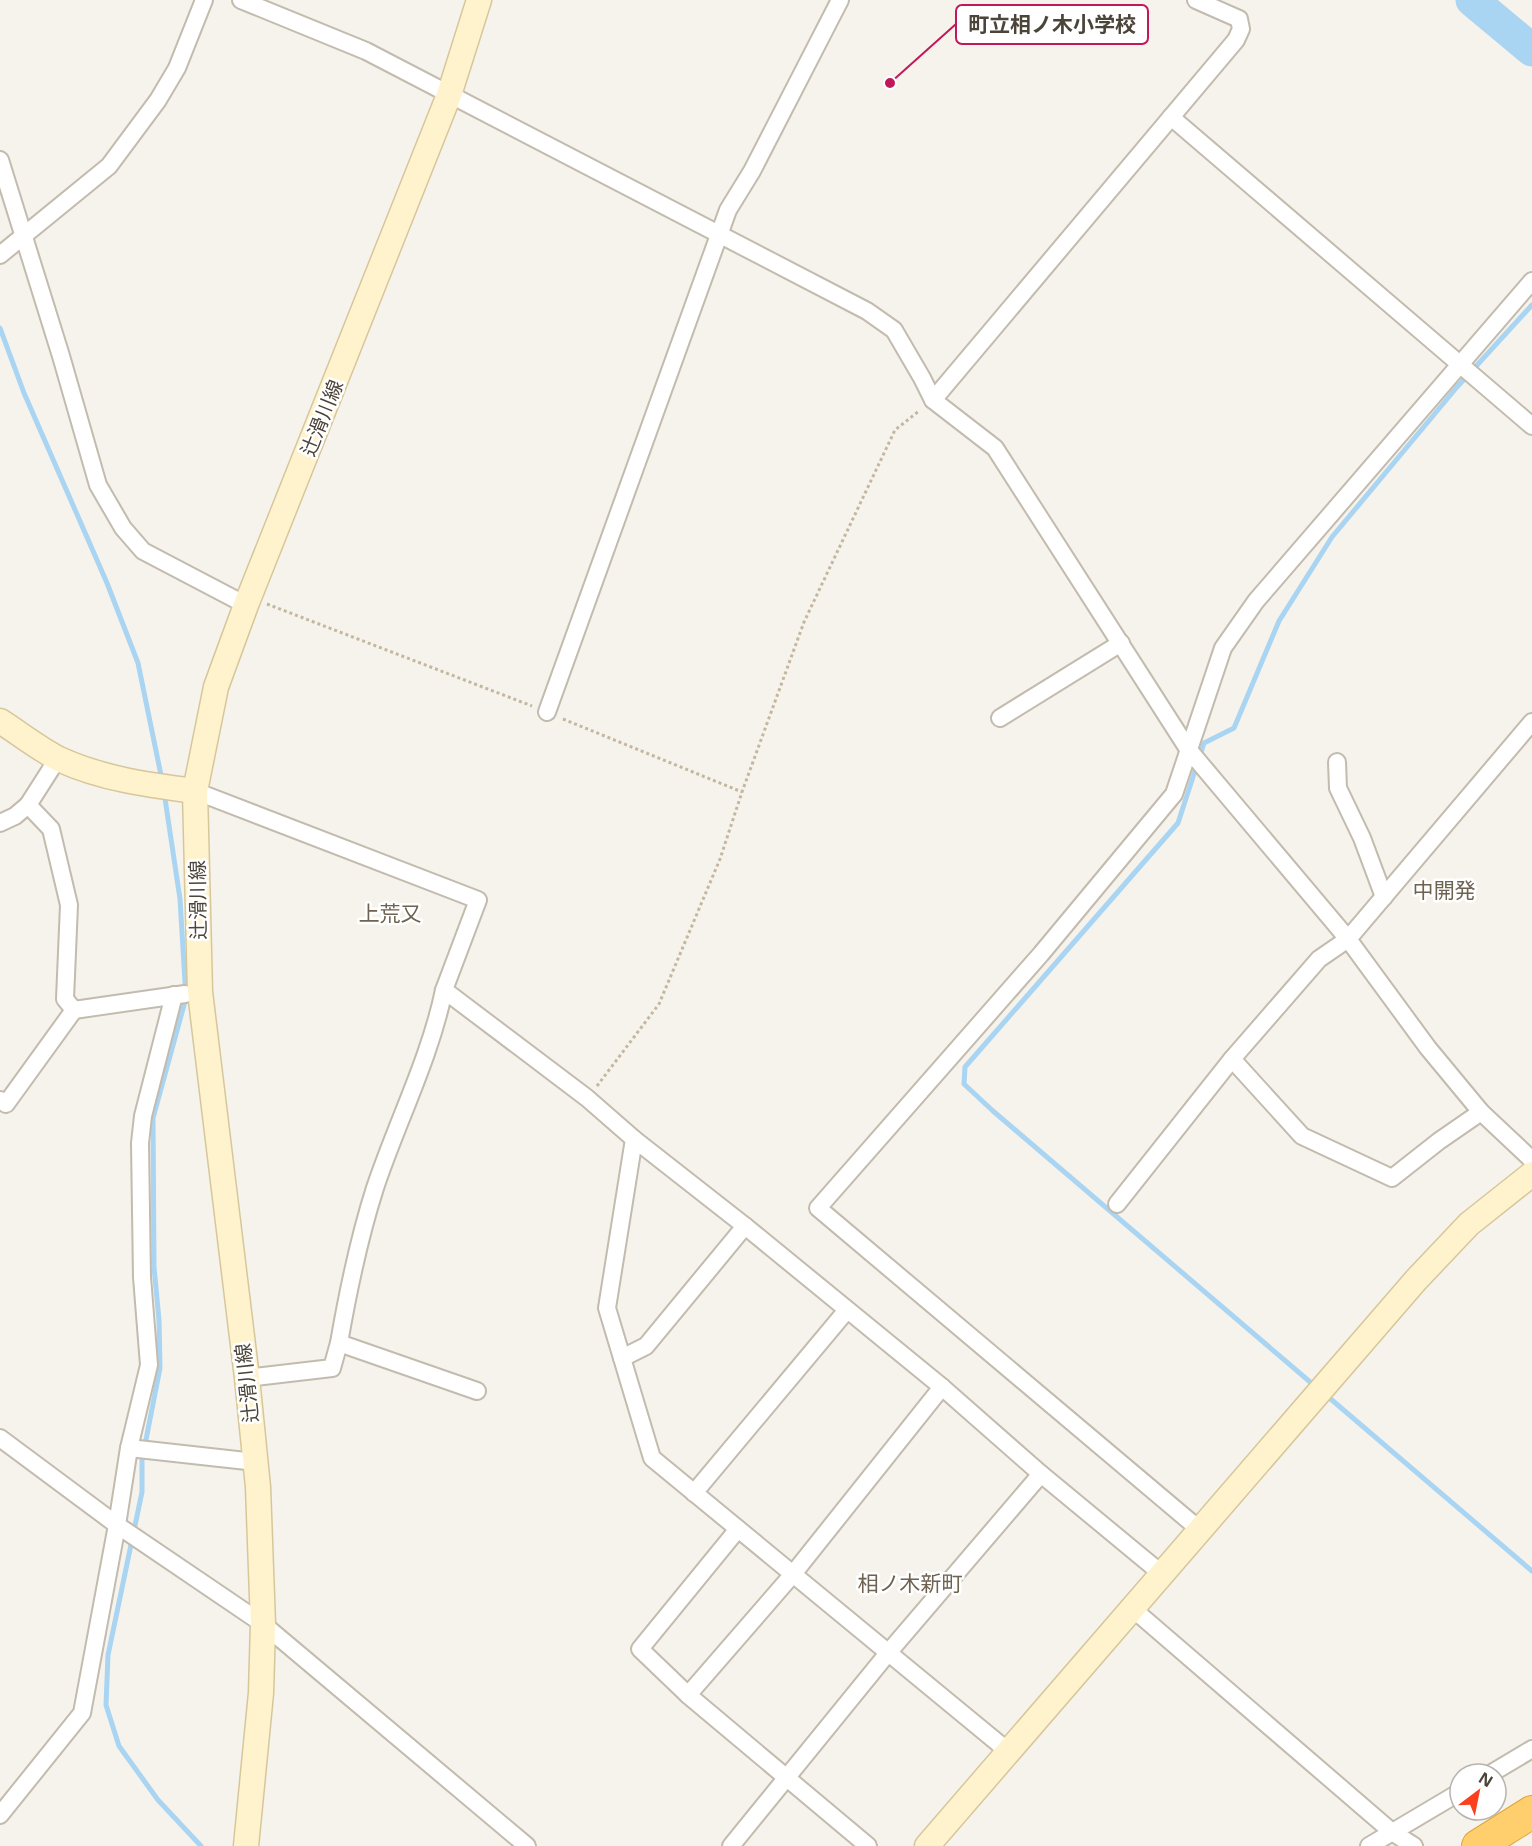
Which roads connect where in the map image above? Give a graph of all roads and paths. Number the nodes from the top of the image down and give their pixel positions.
1 (204, 0) edge
2 (241, 0) edge
3 (479, 0) edge
4 (840, 0) edge
5 (1196, 0) edge
6 (449, 95) junction
7 (1171, 117) junction
8 (0, 160) edge
9 (24, 235) junction
10 (721, 235) junction
11 (0, 255) edge
12 (1532, 281) edge
13 (1461, 363) junction
14 (933, 400) junction
15 (1532, 426) edge
16 (246, 605) junction
17 (1120, 643) junction
18 (548, 712) junction
19 (1000, 718) dead end
20 (0, 721) edge
21 (1532, 722) edge
22 (1188, 749) junction
23 (58, 758) junction
24 (1337, 762) dead end
25 (195, 791) junction
26 (742, 792) junction
27 (28, 805) junction
28 (0, 823) edge
29 (1384, 897) junction
30 (1348, 939) junction
31 (444, 990) junction
32 (200, 992) junction
33 (174, 995) junction
34 (74, 1010) junction
35 (1232, 1059) junction
36 (587, 1098) junction
37 (2, 1105) edge
38 (1481, 1112) junction
39 (634, 1139) junction
40 (1532, 1160) edge
41 (1532, 1174) edge
42 (1117, 1204) dead end
43 (745, 1226) junction
44 (848, 1310) junction
45 (339, 1343) junction
46 (622, 1358) junction
47 (247, 1378) junction
48 (942, 1387) junction
49 (477, 1391) dead end
50 (0, 1438) edge
51 (129, 1448) junction
52 (255, 1462) junction
53 (1041, 1474) junction
54 (694, 1493) junction
55 (117, 1525) junction
56 (738, 1529) junction
57 (1200, 1530) junction
58 (793, 1574) junction
59 (1162, 1574) junction
60 (1133, 1609) junction
61 (262, 1624) junction
62 (888, 1653) junction
63 (688, 1695) junction
64 (1532, 1749) edge
65 (1009, 1752) junction
66 (1508, 1763) edge
67 (786, 1776) junction
68 (1448, 1799) edge
69 (1532, 1812) edge
70 (0, 1815) edge
71 (1392, 1832) junction
72 (246, 1846) edge
73 (527, 1846) edge
74 (731, 1846) edge
75 (868, 1846) edge
76 (927, 1846) edge
77 (1370, 1846) edge
78 (1414, 1846) edge
79 (1478, 1846) edge

1 - 9 street
2 - 6 street
3 - 6 main road, 辻滑川線
4 - 10 street
5 - 7 street
6 - 10 street
6 - 16 main road, 辻滑川線
7 - 13 street
7 - 14 street
8 - 9 street
9 - 11 street
9 - 16 street
10 - 14 street
10 - 18 street
12 - 13 street
13 - 15 street
13 - 22 street
14 - 17 street
14 - 26 path
16 - 18 path
16 - 25 main road, 辻滑川線
17 - 19 street
17 - 22 street
18 - 26 path
20 - 23 main road
21 - 29 street
22 - 30 street
22 - 57 street
23 - 25 main road
23 - 27 street
24 - 29 street
25 - 31 street
25 - 32 main road, 辻滑川線
26 - 36 path
27 - 28 street
27 - 34 street
29 - 30 street
30 - 35 street
30 - 38 street
31 - 36 street
31 - 45 street
32 - 33 street
32 - 47 main road, 辻滑川線
33 - 34 street
33 - 51 street
34 - 37 street
35 - 38 street
35 - 42 street
36 - 39 street
38 - 40 street
39 - 43 street
39 - 46 street
41 - 57 main road
43 - 44 street
43 - 46 street
44 - 48 street
44 - 54 street
45 - 47 street
45 - 49 street
46 - 54 street
47 - 52 main road, 辻滑川線
48 - 53 street
48 - 58 street
50 - 55 street
51 - 52 street
51 - 55 street
52 - 61 main road, 辻滑川線
53 - 59 street
53 - 62 street
54 - 56 street
55 - 61 street
55 - 70 street
56 - 58 street
56 - 63 street
57 - 59 main road
58 - 62 street
58 - 63 street
59 - 60 main road
60 - 65 main road
60 - 71 street
61 - 72 main road, 辻滑川線
61 - 73 street
62 - 65 street
62 - 67 street
63 - 67 street
64 - 66 street
65 - 76 main road
67 - 74 street
67 - 75 street
68 - 71 street
69 - 79 highway
71 - 77 street
71 - 78 street

